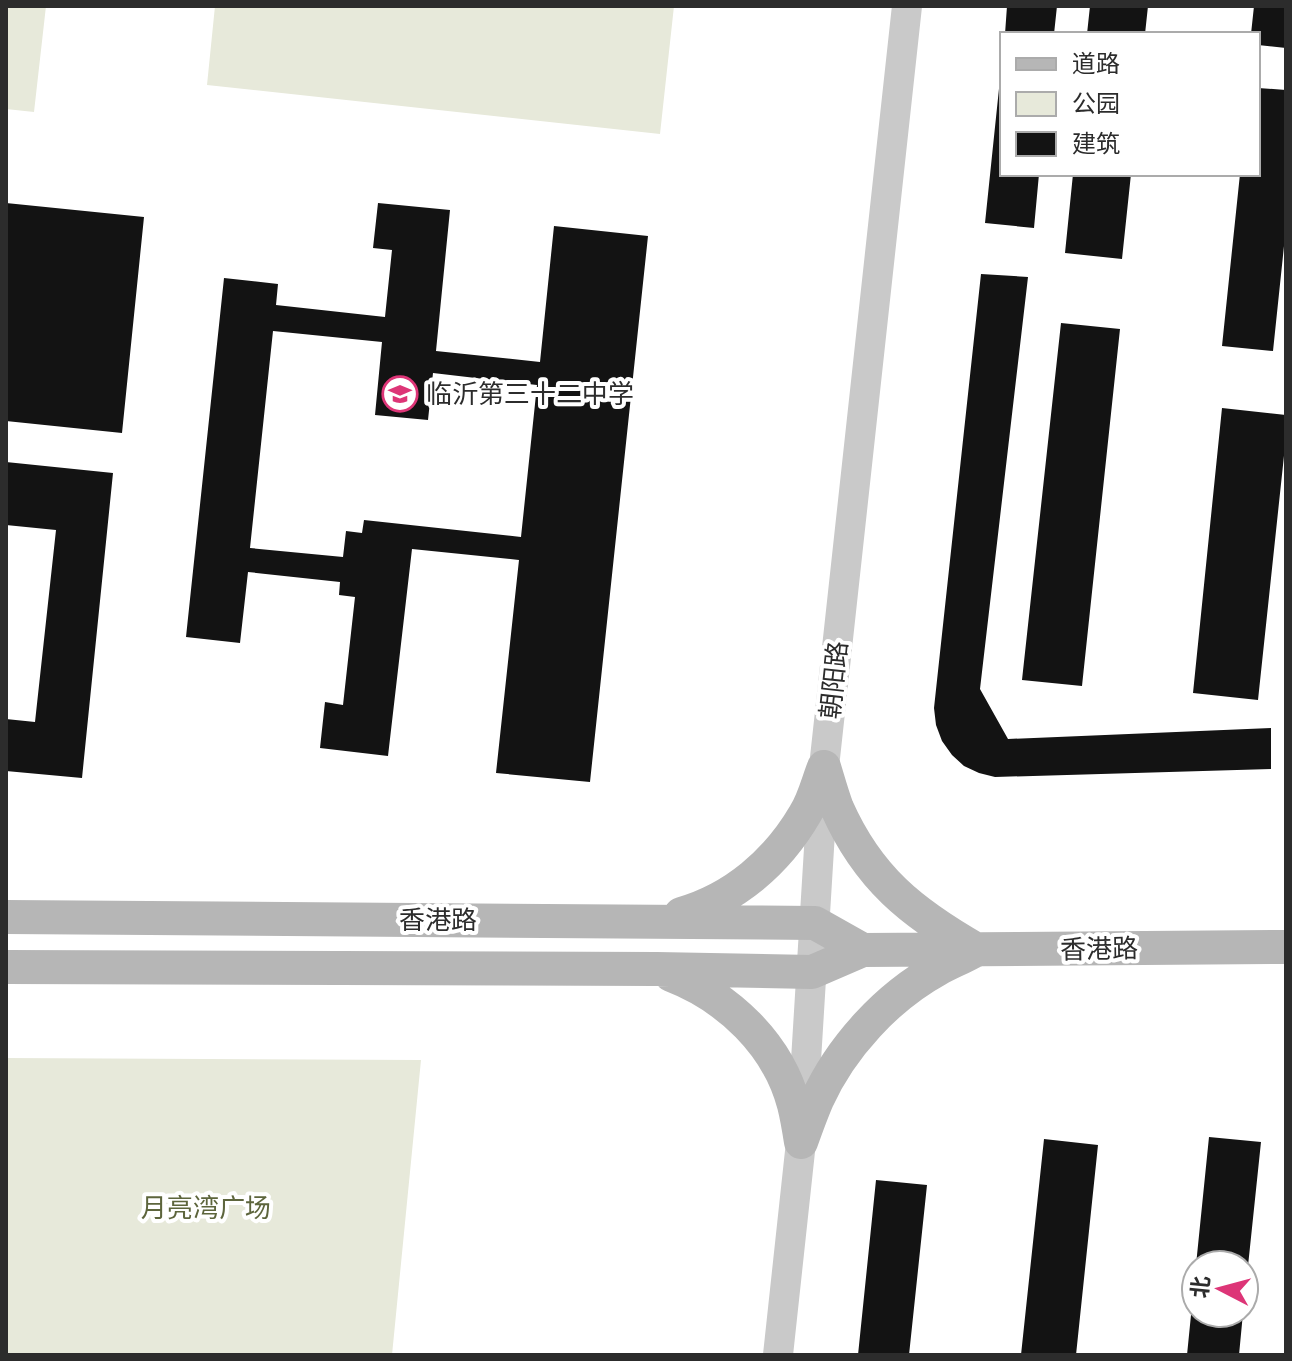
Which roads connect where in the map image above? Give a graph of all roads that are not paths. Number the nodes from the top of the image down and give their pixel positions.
1 (907, 6) edge
2 (824, 767) junction
3 (6, 917) edge
4 (657, 921) junction
5 (815, 923) junction
6 (1286, 947) edge
7 (863, 950) junction
8 (977, 950) junction
9 (6, 967) edge
10 (657, 969) junction
11 (812, 972) junction
12 (801, 1142) junction
13 (778, 1355) edge

1 - 2 street, 朝阳路
2 - 4 main road
2 - 5 street, 朝阳路
2 - 8 main road
3 - 4 main road, 香港路
4 - 5 main road, 香港路
5 - 7 main road, 香港路
5 - 11 street, 朝阳路
6 - 8 main road, 香港路
7 - 8 main road, 香港路
7 - 11 main road, 香港路
8 - 12 main road
9 - 10 main road, 香港路
10 - 11 main road, 香港路
10 - 12 main road
11 - 12 street, 朝阳路
12 - 13 street, 朝阳路

